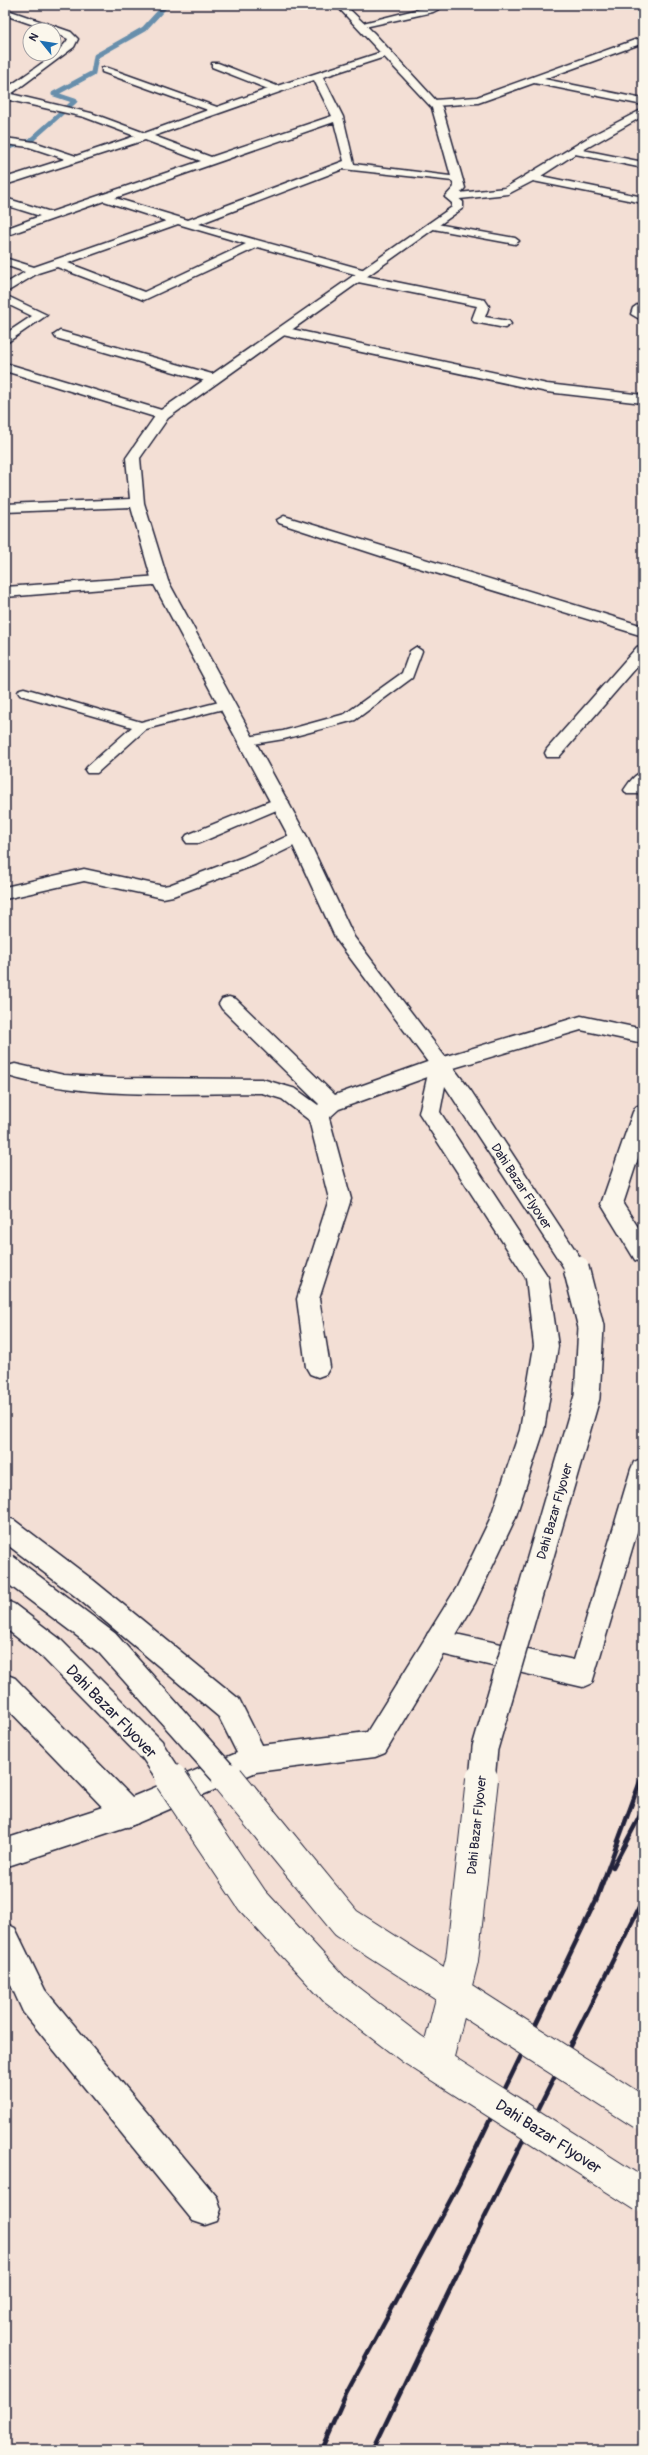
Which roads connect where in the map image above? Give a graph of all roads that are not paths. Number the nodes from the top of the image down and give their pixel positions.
1 (340, 5) edge
2 (443, 5) edge
3 (5, 12) edge
4 (30, 21) junction
5 (360, 25) junction
6 (11, 26) dead end
7 (643, 40) edge
8 (388, 53) junction
9 (215, 66) dead end
10 (106, 70) dead end
11 (317, 76) junction
12 (534, 80) junction
13 (277, 89) junction
14 (5, 95) edge
15 (643, 102) edge
16 (434, 104) junction
17 (217, 110) junction
18 (643, 112) edge
19 (338, 117) junction
20 (146, 136) junction
21 (5, 140) edge
22 (574, 151) junction
23 (75, 159) junction
24 (211, 161) junction
25 (643, 165) edge
26 (342, 166) junction
27 (532, 177) junction
28 (458, 180) junction
29 (5, 182) edge
30 (450, 197) junction
31 (104, 198) junction
32 (643, 200) edge
33 (5, 201) edge
34 (51, 216) junction
35 (177, 221) junction
36 (188, 224) junction
37 (431, 226) junction
38 (5, 233) edge
39 (515, 241) dead end
40 (257, 243) junction
41 (5, 261) edge
42 (57, 263) junction
43 (34, 271) junction
44 (361, 275) junction
45 (5, 289) edge
46 (5, 299) edge
47 (643, 304) edge
48 (643, 317) edge
49 (505, 324) dead end
50 (282, 331) junction
51 (60, 335) dead end
52 (5, 340) edge
53 (5, 367) edge
54 (214, 379) junction
55 (643, 399) edge
56 (163, 415) junction
57 (137, 503) junction
58 (5, 508) edge
59 (284, 520) dead end
60 (160, 581) junction
61 (5, 592) edge
62 (643, 631) edge
63 (643, 650) edge
64 (416, 651) dead end
65 (24, 692) dead end
66 (227, 704) junction
67 (141, 726) junction
68 (246, 741) junction
69 (553, 753) dead end
70 (92, 770) dead end
71 (280, 802) junction
72 (298, 837) junction
73 (193, 839) dead end
74 (5, 893) edge
75 (229, 1004) dead end
76 (643, 1036) edge
77 (440, 1065) junction
78 (15, 1071) dead end
79 (325, 1110) junction
80 (643, 1112) edge
81 (643, 1254) edge
82 (318, 1367) dead end
83 (643, 1469) edge
84 (5, 1528) edge
85 (5, 1566) edge
86 (5, 1612) edge
87 (437, 1642) junction
88 (5, 1687) edge
89 (255, 1759) junction
90 (128, 1813) junction
91 (5, 1853) edge
92 (5, 1938) edge
93 (454, 1993) junction
94 (436, 2063) junction
95 (643, 2114) edge
96 (643, 2196) edge
97 (205, 2209) dead end

1 - 5 street
2 - 5 street
3 - 4 street
4 - 6 street
4 - 14 street
5 - 8 street
7 - 12 street
8 - 11 street
8 - 16 street
9 - 13 street
10 - 17 street
11 - 13 street
11 - 19 street
12 - 15 street
12 - 16 street
13 - 17 street
14 - 20 street
16 - 28 street
17 - 20 street
18 - 22 street
19 - 24 street
19 - 26 street
20 - 23 street
20 - 24 street
21 - 23 street
22 - 25 street
22 - 27 street
23 - 29 street
24 - 31 street
26 - 28 street
26 - 36 street
27 - 30 street
27 - 32 street
28 - 30 street
30 - 37 street, Dahi Bazar Flyover
31 - 34 street
31 - 35 street
33 - 34 street
34 - 38 street
35 - 36 street
35 - 42 street
36 - 40 street
37 - 39 lane
37 - 44 street, Dahi Bazar Flyover
40 - 42 street
40 - 44 street
41 - 43 street
42 - 43 street
43 - 45 street
44 - 49 street
44 - 50 street, Dahi Bazar Flyover
46 - 52 street
47 - 48 street
50 - 54 street, Dahi Bazar Flyover
50 - 55 street
51 - 54 street
53 - 56 street
54 - 56 street, Dahi Bazar Flyover
56 - 57 street, Dahi Bazar Flyover
57 - 58 street
57 - 60 street, Dahi Bazar Flyover
59 - 62 street
60 - 61 street
60 - 66 street, Dahi Bazar Flyover
63 - 69 street
64 - 68 lane
65 - 67 lane
66 - 67 lane
66 - 68 street, Dahi Bazar Flyover
67 - 70 lane
68 - 71 street, Dahi Bazar Flyover
71 - 72 street, Dahi Bazar Flyover
71 - 73 street
72 - 74 street
72 - 77 street, Dahi Bazar Flyover
75 - 79 street
76 - 77 street
77 - 79 street
77 - 87 street
77 - 93 street, Dahi Bazar Flyover, bridge
78 - 79 street
79 - 82 street
80 - 81 street
83 - 87 street
84 - 89 street
85 - 93 street, bridge
86 - 94 street, Dahi Bazar Flyover, bridge
87 - 89 street
88 - 90 street
89 - 90 street
90 - 91 street
92 - 97 street
93 - 94 street, Dahi Bazar Flyover, bridge
93 - 95 street, bridge
94 - 96 street, Dahi Bazar Flyover, bridge

